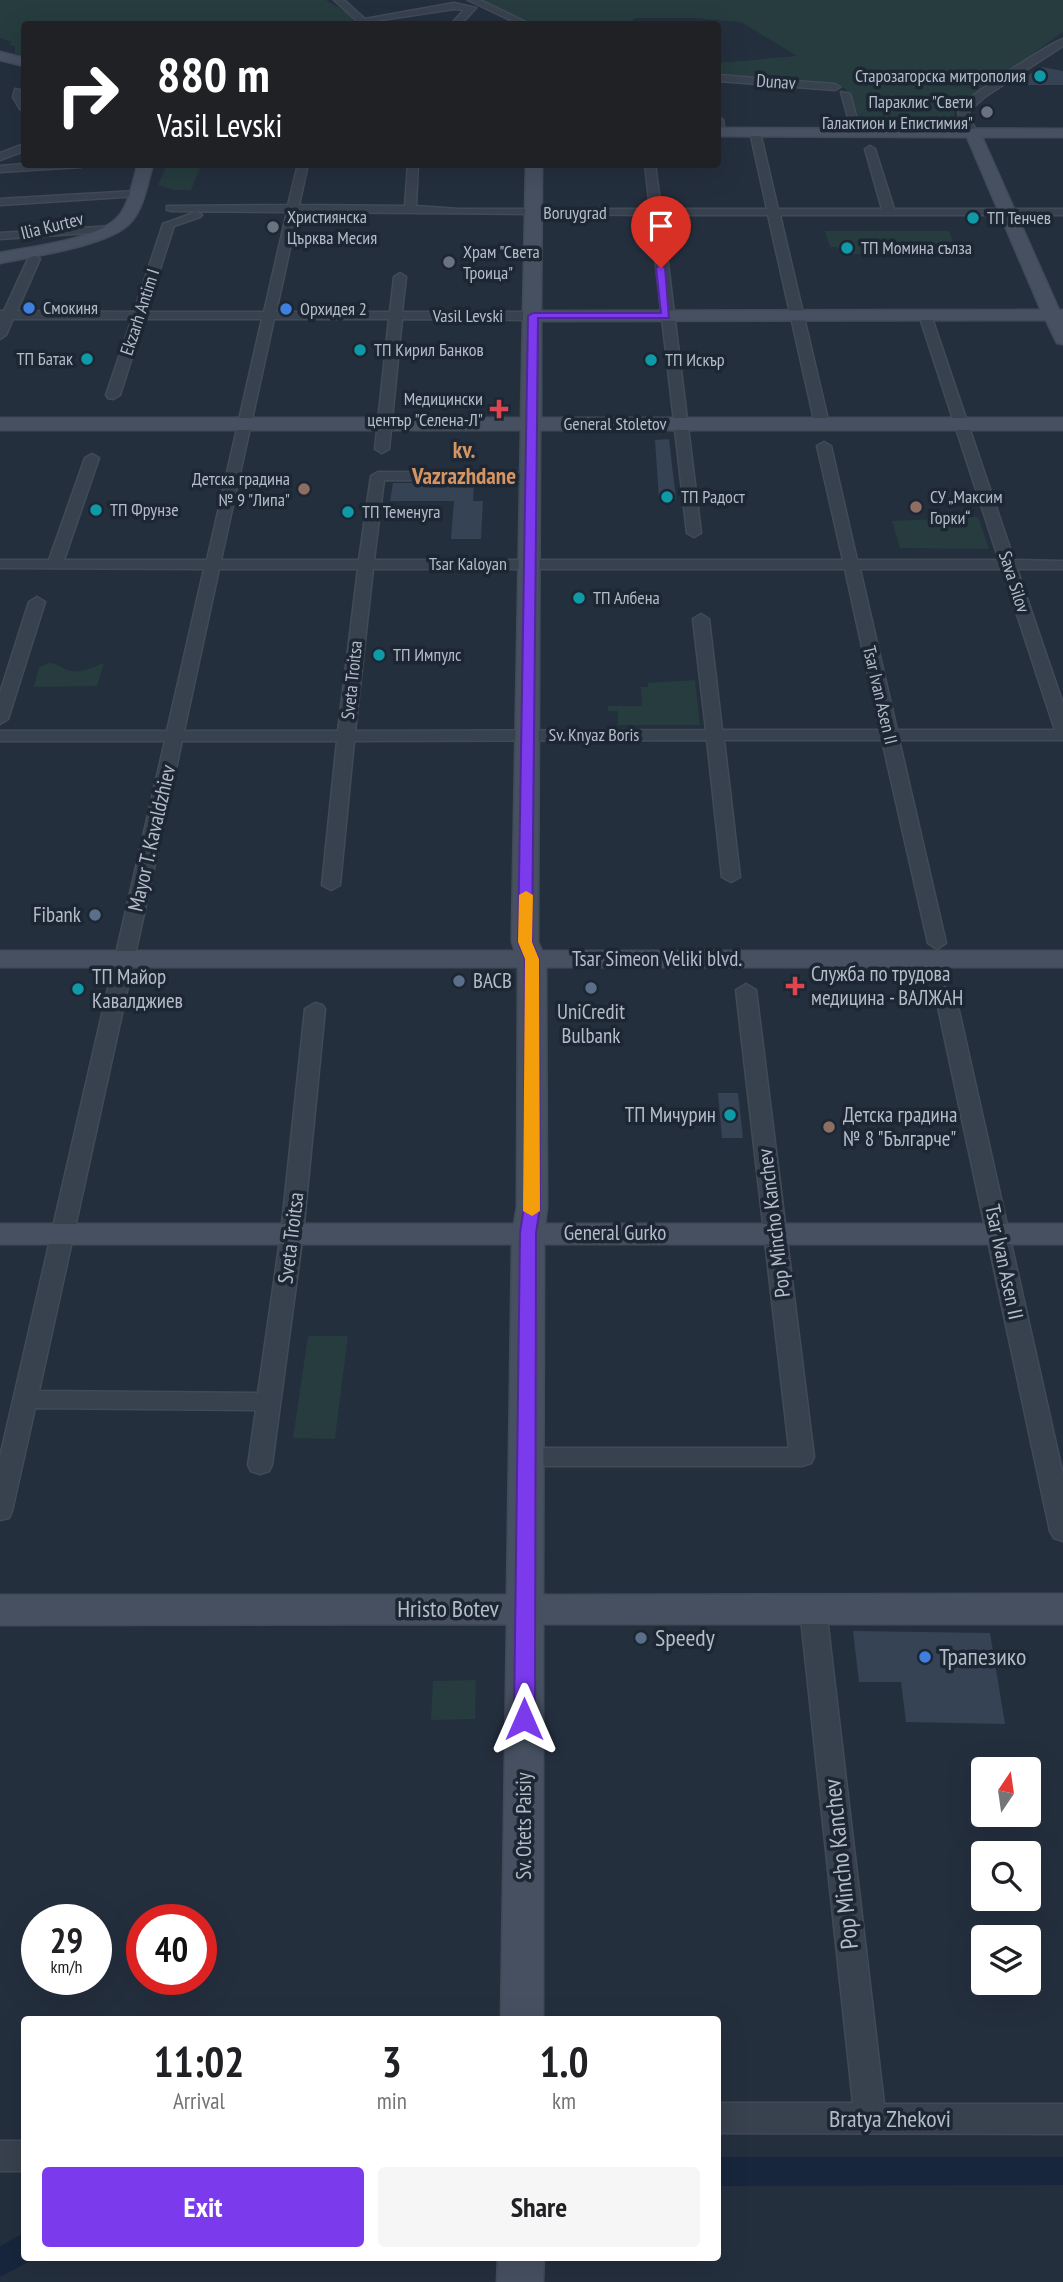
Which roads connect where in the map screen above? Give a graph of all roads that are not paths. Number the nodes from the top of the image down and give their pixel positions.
1 (339, 0) edge
2 (472, 4) edge
3 (361, 21) edge
4 (375, 21) edge
5 (458, 21) edge
6 (517, 21) edge
7 (1063, 42) edge
8 (0, 55) edge
9 (21, 61) edge
10 (721, 78) edge
11 (835, 87) dead end
12 (19, 91) dead end
13 (845, 94) dead end
14 (21, 102) edge
15 (721, 126) edge
16 (755, 132) junction
17 (857, 132) junction
18 (972, 132) junction
19 (1063, 132) edge
20 (21, 148) edge
21 (870, 149) dead end
22 (0, 157) edge
23 (21, 168) edge
24 (145, 168) edge
25 (302, 168) edge
26 (414, 168) edge
27 (534, 168) edge
28 (650, 168) edge
29 (0, 169) edge
30 (135, 194) junction
31 (0, 202) edge
32 (171, 208) dead end
33 (410, 209) junction
34 (292, 212) junction
35 (655, 212) junction
36 (774, 212) junction
37 (890, 212) junction
38 (1007, 212) junction
39 (1063, 212) edge
40 (532, 213) junction
41 (113, 229) junction
42 (0, 236) edge
43 (0, 258) edge
44 (34, 259) dead end
45 (400, 277) dead end
46 (4, 315) edge
47 (139, 315) junction
48 (269, 316) junction
49 (396, 316) junction
50 (533, 316) junction
51 (666, 316) junction
52 (798, 316) junction
53 (925, 316) junction
54 (1058, 316) edge
55 (0, 335) edge
56 (1063, 339) edge
57 (113, 395) dead end
58 (0, 424) edge
59 (244, 424) junction
60 (384, 424) junction
61 (531, 424) junction
62 (680, 424) junction
63 (822, 424) junction
64 (961, 424) junction
65 (1063, 424) edge
66 (824, 446) dead end
67 (382, 449) dead end
68 (92, 458) dead end
69 (531, 477) junction
70 (694, 533) dead end
71 (0, 564) edge
72 (55, 564) junction
73 (213, 564) junction
74 (366, 565) junction
75 (530, 565) junction
76 (851, 565) junction
77 (1008, 565) junction
78 (1063, 565) edge
79 (37, 602) dead end
80 (701, 619) dead end
81 (0, 719) edge
82 (1063, 732) edge
83 (527, 735) junction
84 (714, 735) junction
85 (888, 735) junction
86 (0, 736) edge
87 (174, 736) junction
88 (347, 736) junction
89 (731, 877) dead end
90 (331, 885) dead end
91 (0, 943) edge
92 (937, 943) junction
93 (1063, 944) edge
94 (126, 951) junction
95 (528, 951) junction
96 (0, 959) edge
97 (1063, 959) edge
98 (746, 990) dead end
99 (945, 993) dead end
100 (315, 1009) dead end
101 (292, 1233) junction
102 (528, 1233) junction
103 (775, 1233) junction
104 (0, 1234) edge
105 (63, 1234) junction
106 (998, 1234) junction
107 (1063, 1234) edge
108 (25, 1399) junction
109 (269, 1402) junction
110 (526, 1457) junction
111 (260, 1465) dead end
112 (0, 1511) edge
113 (1063, 1531) edge
114 (525, 1609) junction
115 (813, 1609) junction
116 (1063, 1609) edge
117 (0, 1610) edge
118 (522, 2016) edge
119 (721, 2118) edge
120 (870, 2119) junction
121 (1063, 2119) edge
122 (0, 2155) edge
123 (21, 2156) edge
124 (521, 2261) edge
125 (520, 2282) edge

1 - 3 street
2 - 4 street
2 - 5 street
2 - 6 street
7 - 18 street
8 - 9 street
10 - 11 street, Dunav
12 - 14 street
13 - 17 street
15 - 16 street
16 - 17 street
16 - 36 street
17 - 18 street
18 - 19 street
18 - 38 street
20 - 22 street
21 - 37 street
23 - 29 street
24 - 30 street
25 - 34 street, Mayor T. Kavaldzhiev
26 - 33 street
27 - 40 street, Sv. Otets Paisiy
28 - 35 street
30 - 31 street
30 - 41 street
32 - 34 street, Boruygrad
33 - 34 street, Boruygrad
33 - 40 street, Boruygrad
34 - 47 street, Ekzarh Antim I
34 - 48 street, Mayor T. Kavaldzhiev
35 - 36 street, Boruygrad
35 - 40 street, Boruygrad
35 - 51 street
36 - 37 street, Boruygrad
36 - 52 street
37 - 38 street, Boruygrad
38 - 39 street, Boruygrad
38 - 54 street
40 - 50 street, Sv. Otets Paisiy
41 - 42 street
41 - 43 street, Ilia Kurtev
44 - 46 street
45 - 49 street
46 - 47 street, Vasil Levski
46 - 55 street
47 - 48 street, Vasil Levski
47 - 57 street, Ekzarh Antim I
48 - 49 street, Vasil Levski
48 - 59 street, Mayor T. Kavaldzhiev
49 - 50 street, Vasil Levski
49 - 60 street
50 - 51 street, Vasil Levski
50 - 61 street, Sv. Otets Paisiy
51 - 52 street, Vasil Levski
51 - 62 street
52 - 53 street, Vasil Levski
52 - 63 street
53 - 54 street, Vasil Levski
53 - 64 street, Sava Silov
54 - 56 street
58 - 59 street, General Stoletov
59 - 60 street, General Stoletov
59 - 73 street, Mayor T. Kavaldzhiev
60 - 61 street, General Stoletov
60 - 67 street
61 - 62 street, General Stoletov
61 - 69 street, Sv. Otets Paisiy
62 - 63 street, General Stoletov
62 - 70 street
63 - 64 street, General Stoletov
64 - 65 street, General Stoletov
64 - 77 street, Sava Silov
66 - 76 street, Tsar Ivan Asen II
68 - 72 street
69 - 74 street, Sveta Troitsa
69 - 75 street, Sv. Otets Paisiy
71 - 72 street, Tsar Kaloyan
72 - 73 street, Tsar Kaloyan
73 - 74 street, Tsar Kaloyan
73 - 87 street, Mayor T. Kavaldzhiev
74 - 75 street, Tsar Kaloyan
74 - 88 street, Sveta Troitsa
75 - 76 street, Tsar Kaloyan
75 - 83 street, Sv. Otets Paisiy
76 - 77 street, Tsar Kaloyan
76 - 85 street, Tsar Ivan Asen II
77 - 78 street, Tsar Kaloyan
77 - 82 street, Sava Silov
79 - 81 street
80 - 84 street
82 - 85 street, Sv. Knyaz Boris
83 - 84 street, Sv. Knyaz Boris
83 - 88 street, Sv. Knyaz Boris
83 - 95 street, Sv. Otets Paisiy
84 - 85 street, Sv. Knyaz Boris
84 - 89 street
85 - 92 street, Tsar Ivan Asen II
86 - 87 street, Sv. Knyaz Boris
87 - 88 street, Sv. Knyaz Boris
87 - 94 street, Mayor T. Kavaldzhiev
88 - 90 street, Sveta Troitsa
91 - 94 street, Tsar Simeon Veliki blvd.
92 - 93 street, Tsar Simeon Veliki blvd.
92 - 95 street, Tsar Simeon Veliki blvd.
94 - 95 street, Tsar Simeon Veliki blvd.
94 - 96 street, Tsar Simeon Veliki blvd.
94 - 105 street, Mayor T. Kavaldzhiev
95 - 97 street, Tsar Simeon Veliki blvd.
95 - 102 street, Sv. Otets Paisiy
98 - 103 street, Pop Mincho Kanchev
99 - 106 street, Tsar Ivan Asen II
100 - 101 street, Sveta Troitsa
101 - 102 street, General Gurko
101 - 105 street, General Gurko
101 - 109 street, Sveta Troitsa
102 - 103 street, General Gurko
102 - 110 street, Sv. Otets Paisiy
103 - 106 street, General Gurko
103 - 110 street, Pop Mincho Kanchev
104 - 105 street, General Gurko
105 - 108 street, Mayor T. Kavaldzhiev
106 - 107 street, General Gurko
106 - 113 street, Tsar Ivan Asen II
108 - 109 street
108 - 112 street, Mayor T. Kavaldzhiev
109 - 111 street, Sveta Troitsa
110 - 114 street, Sv. Otets Paisiy
114 - 115 street, Hristo Botev
114 - 117 street, Hristo Botev
114 - 118 street, Sv. Otets Paisiy
115 - 116 street, Hristo Botev
115 - 120 street, Pop Mincho Kanchev
119 - 120 street, Bratya Zhekovi
120 - 121 street, Bratya Zhekovi
122 - 123 street
124 - 125 street

